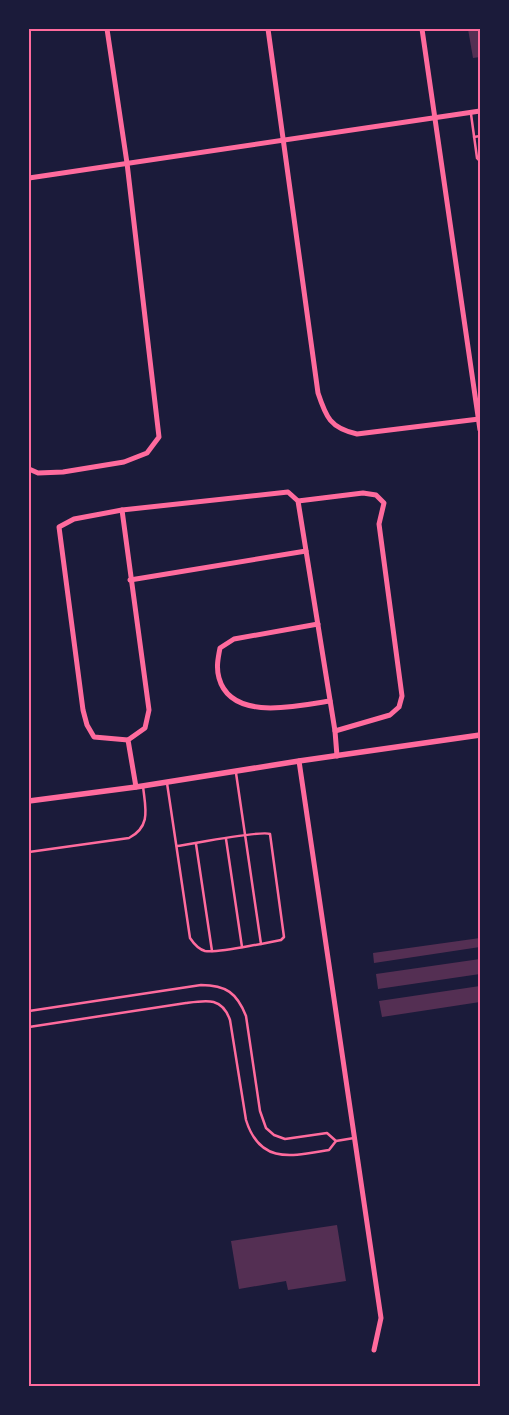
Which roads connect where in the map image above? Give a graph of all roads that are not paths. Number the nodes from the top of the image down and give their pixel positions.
1 (107, 29) edge
2 (268, 29) edge
3 (422, 29) edge
4 (480, 111) edge
5 (471, 112) junction
6 (434, 117) junction
7 (480, 136) edge
8 (474, 137) junction
9 (283, 141) junction
10 (480, 161) edge
11 (127, 163) junction
12 (29, 178) edge
13 (478, 419) junction
14 (480, 430) edge
15 (29, 469) edge
16 (298, 501) junction
17 (122, 510) junction
18 (306, 551) junction
19 (130, 580) junction
20 (318, 624) junction
21 (330, 701) junction
22 (335, 730) junction
23 (480, 735) edge
24 (128, 740) junction
25 (337, 756) junction
26 (299, 761) junction
27 (235, 771) junction
28 (167, 782) junction
29 (143, 786) junction
30 (136, 787) junction
31 (29, 801) edge
32 (245, 835) junction
33 (226, 839) junction
34 (196, 843) junction
35 (177, 846) junction
36 (29, 852) edge
37 (261, 944) junction
38 (242, 947) junction
39 (212, 951) junction
40 (29, 1011) edge
41 (29, 1027) edge
42 (354, 1138) junction
43 (336, 1141) junction
44 (374, 1350) dead end

1 - 11 street
2 - 9 street
3 - 6 street
4 - 5 street
5 - 6 street
5 - 8 lane
6 - 9 street
6 - 13 street
7 - 8 lane
8 - 10 lane
9 - 11 street
9 - 13 street
11 - 12 street
11 - 15 street
13 - 14 street
16 - 17 street
16 - 18 street
16 - 22 street
17 - 19 street
17 - 24 street
18 - 19 street
18 - 20 street
19 - 24 street
20 - 21 street
20 - 21 street
21 - 22 street
22 - 25 street
23 - 25 street
24 - 30 street
25 - 26 street
26 - 27 street
26 - 42 street
27 - 28 street
27 - 32 lane
28 - 29 street
28 - 35 lane
29 - 30 street
29 - 36 lane
30 - 31 street
32 - 33 lane
32 - 37 lane
32 - 37 lane
33 - 34 lane
33 - 38 lane
34 - 35 lane
34 - 39 lane
35 - 39 lane
37 - 38 lane
38 - 39 lane
40 - 43 lane
41 - 43 lane
42 - 43 lane
42 - 44 street

